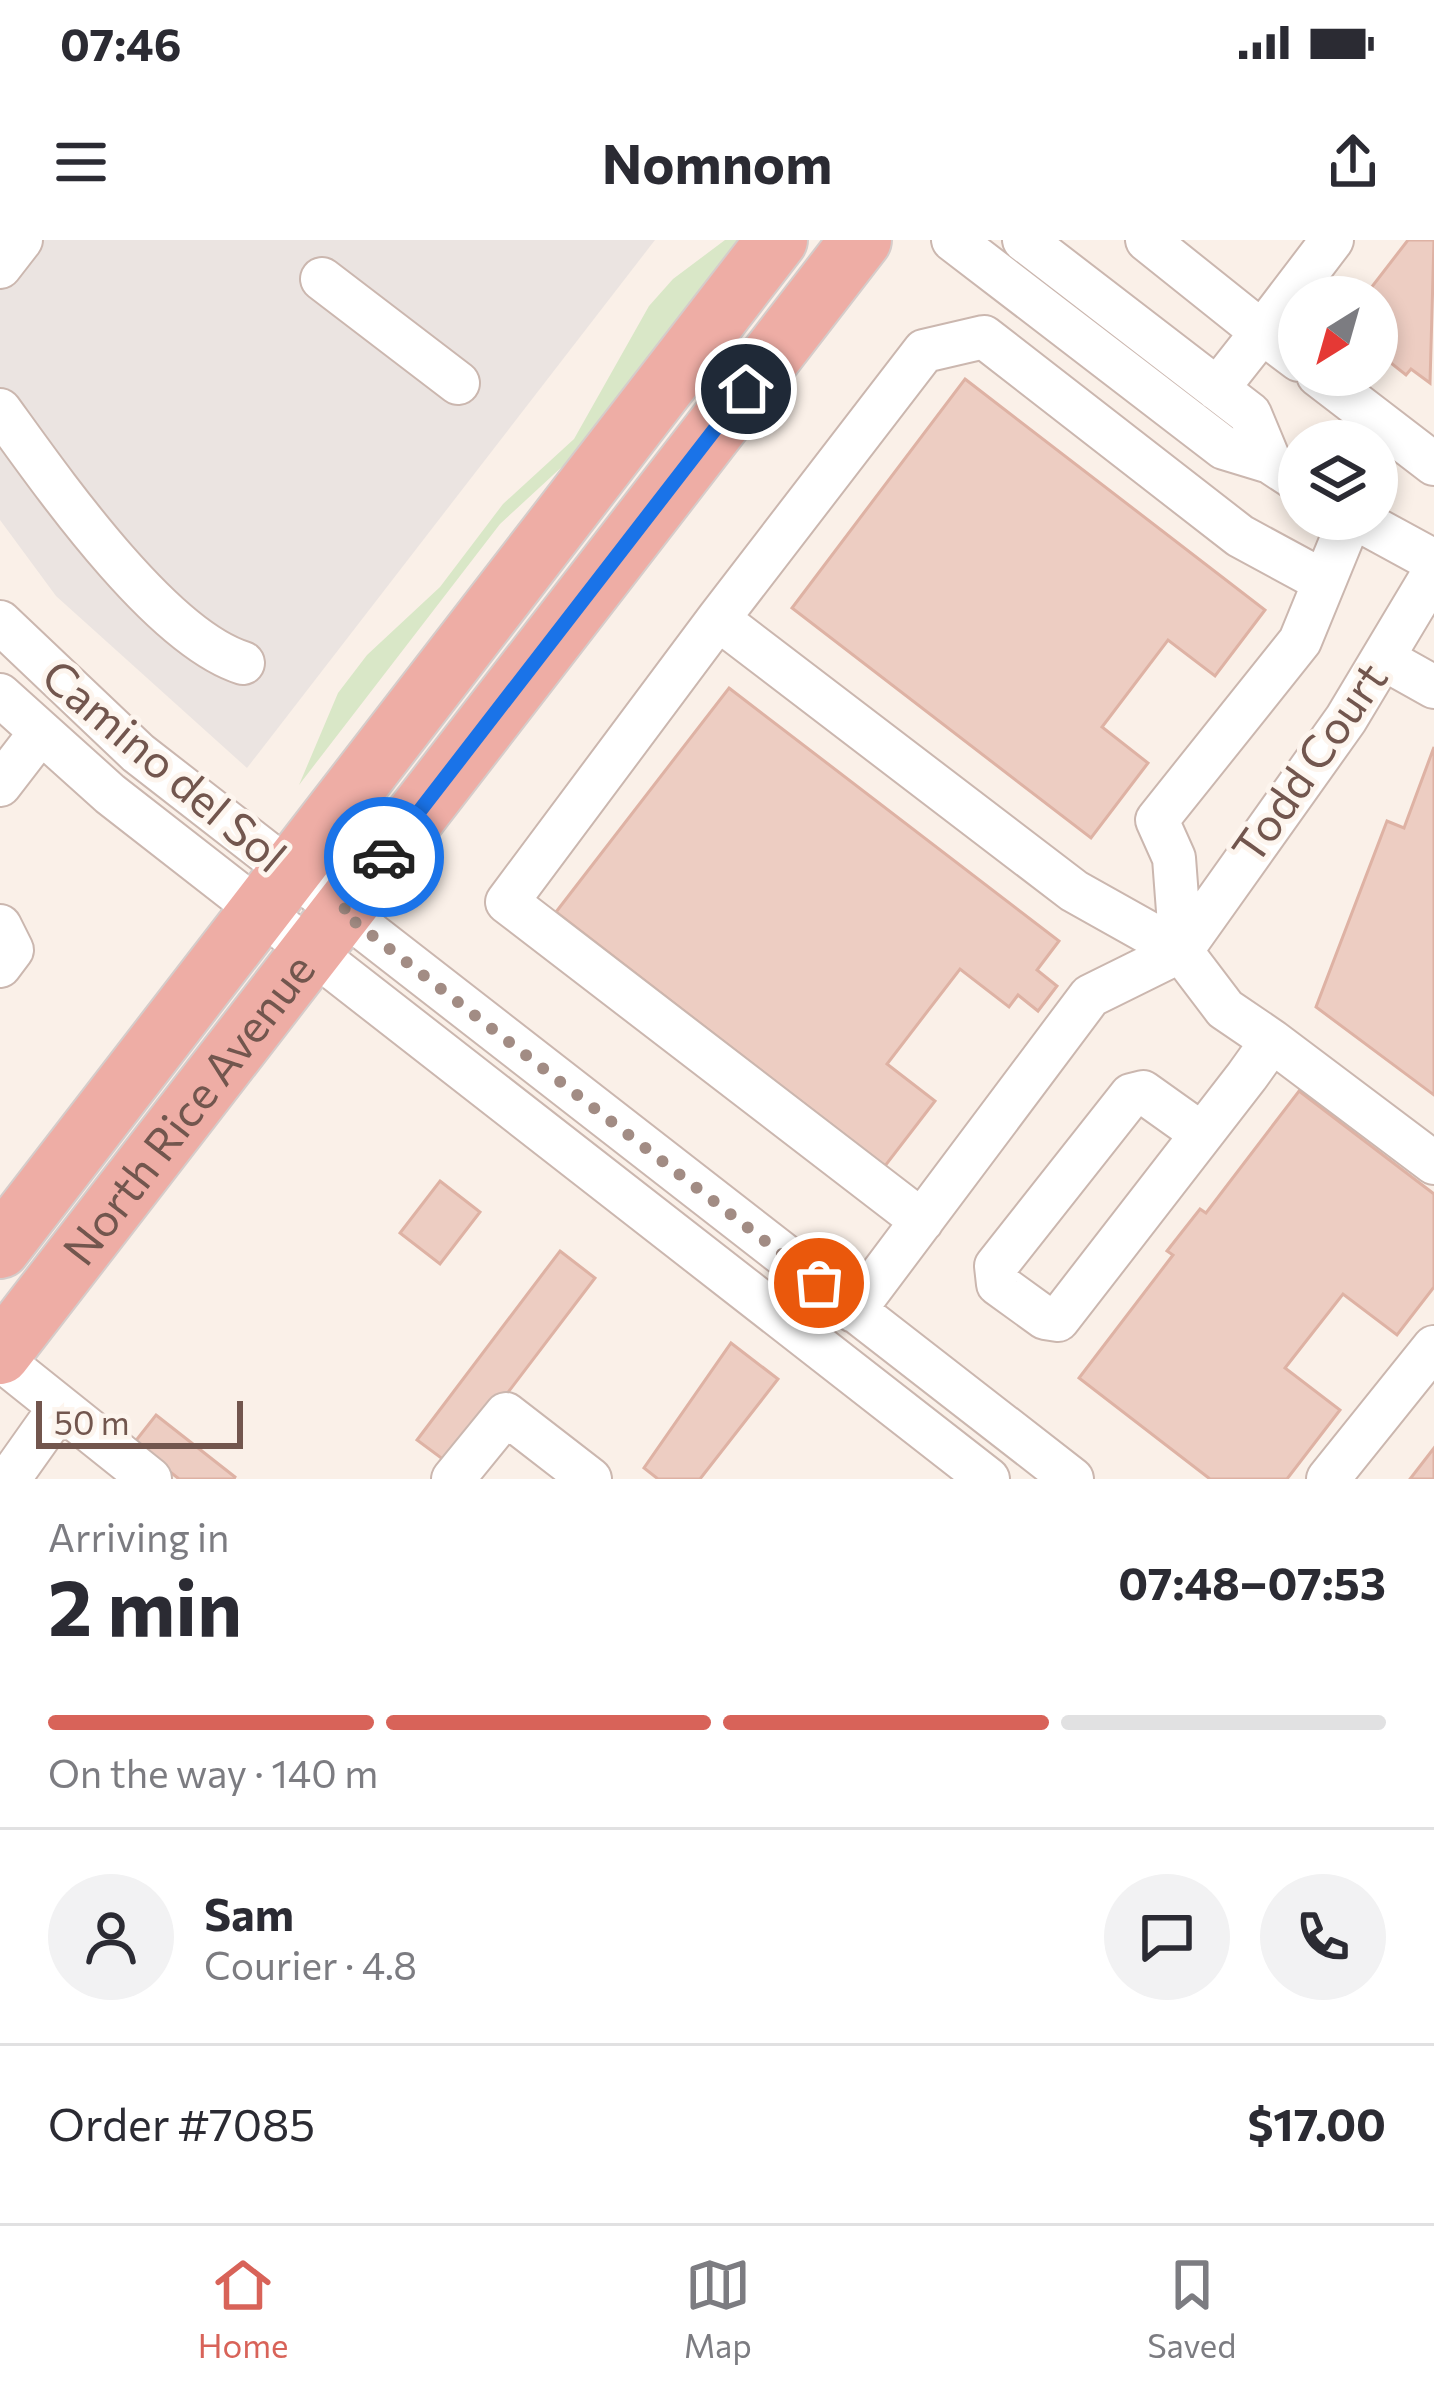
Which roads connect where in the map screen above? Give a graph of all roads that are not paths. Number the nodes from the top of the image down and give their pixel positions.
1 (21, 240) edge
2 (777, 240) edge
3 (861, 240) edge
4 (953, 240) edge
5 (1024, 240) edge
6 (1147, 240) edge
7 (1332, 240) edge
8 (0, 268) edge
9 (322, 279) dead end
10 (1262, 332) junction
11 (1278, 344) edge
12 (458, 383) dead end
13 (1217, 389) junction
14 (1345, 396) edge
15 (0, 410) edge
16 (1278, 461) edge
17 (1434, 464) edge
18 (1278, 469) edge
19 (1344, 540) edge
20 (1394, 540) edge
21 (1434, 561) edge
22 (1434, 572) edge
23 (1323, 581) junction
24 (718, 619) junction
25 (0, 622) edge
26 (1384, 658) junction
27 (243, 663) dead end
28 (1434, 687) edge
29 (0, 694) edge
30 (40, 733) junction
31 (0, 785) edge
32 (276, 892) junction
33 (0, 926) edge
34 (328, 932) junction
35 (1181, 951) junction
36 (0, 966) edge
37 (1272, 1042) junction
38 (1202, 1134) junction
39 (1434, 1163) edge
40 (922, 1221) junction
41 (0, 1247) edge
42 (854, 1311) junction
43 (1434, 1347) edge
44 (0, 1357) edge
45 (60, 1407) junction
46 (1010, 1431) junction
47 (979, 1476) edge
48 (9, 1479) edge
49 (150, 1479) edge
50 (453, 1479) edge
51 (590, 1479) edge
52 (1072, 1479) edge
53 (1328, 1479) edge

1 - 8 street
2 - 32 highway, North Rice Avenue
3 - 34 highway, North Rice Avenue
4 - 18 street
5 - 13 street
6 - 10 street
7 - 10 street
9 - 12 street
10 - 11 street
10 - 13 street
13 - 16 street
14 - 17 street
15 - 27 street
19 - 23 street
20 - 21 street
22 - 26 street, Todd Court
23 - 24 street
23 - 35 street
24 - 35 street
24 - 40 street
25 - 32 street, Camino del Sol
26 - 28 street
26 - 35 street, Todd Court
29 - 30 street, Camino del Sol
30 - 31 street
30 - 32 street, Camino del Sol
32 - 34 street, Camino del Sol
32 - 41 highway, North Rice Avenue
33 - 36 street
34 - 42 street, Camino del Sol
34 - 44 highway, North Rice Avenue
34 - 47 street, Camino del Sol
35 - 37 street
35 - 40 street
37 - 38 street
37 - 39 street
38 - 38 street
40 - 42 street
42 - 46 street, Camino del Sol
43 - 53 street
44 - 45 street
45 - 48 street
45 - 49 street
46 - 47 street
46 - 52 street, Camino del Sol
50 - 51 street

